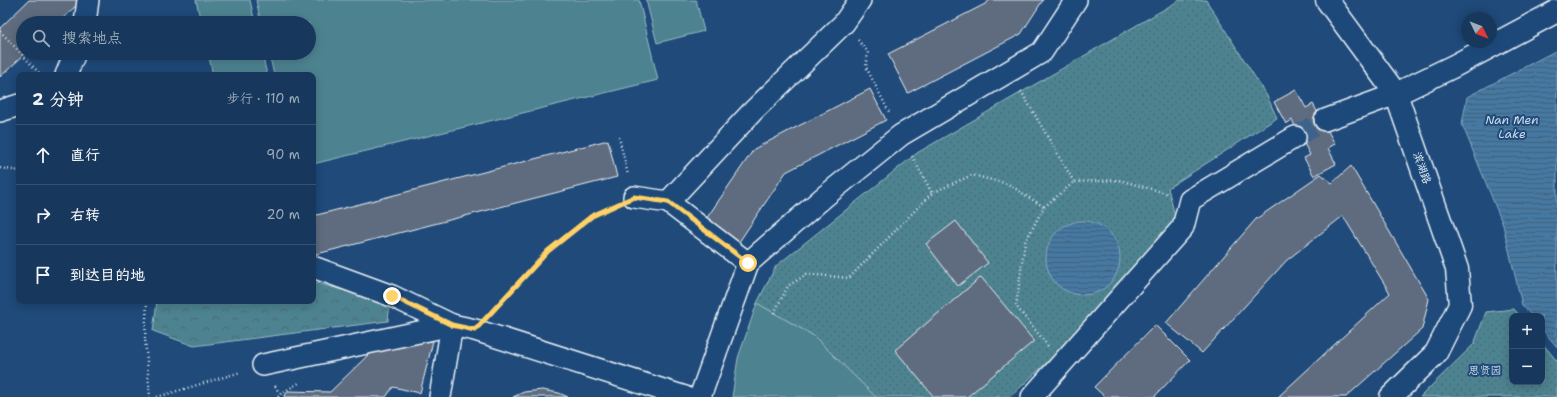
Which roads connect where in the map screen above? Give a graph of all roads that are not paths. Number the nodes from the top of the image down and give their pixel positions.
1 (88, 0) edge
2 (860, 0) edge
3 (1076, 0) edge
4 (1327, 0) edge
5 (1557, 11) edge
6 (86, 16) edge
7 (72, 60) edge
8 (67, 72) edge
9 (1396, 94) junction
10 (16, 106) edge
11 (0, 111) edge
12 (1325, 120) tunnel mouth
13 (1295, 137) tunnel mouth
14 (634, 197) road end
15 (668, 202) junction
16 (748, 263) junction
17 (316, 268) edge
18 (452, 325) junction
19 (263, 365) road end
20 (440, 397) edge
21 (685, 397) edge
22 (700, 397) edge
23 (1032, 397) edge
24 (1390, 397) edge

1 - 6 street
2 - 15 street
3 - 16 street
4 - 9 street, 滨湖路
5 - 9 street
7 - 8 street
9 - 12 street
9 - 24 street, 滨湖路
10 - 11 street
13 - 23 street
14 - 15 street
15 - 16 street
16 - 22 street
17 - 18 street
18 - 19 street
18 - 20 street
18 - 21 street

